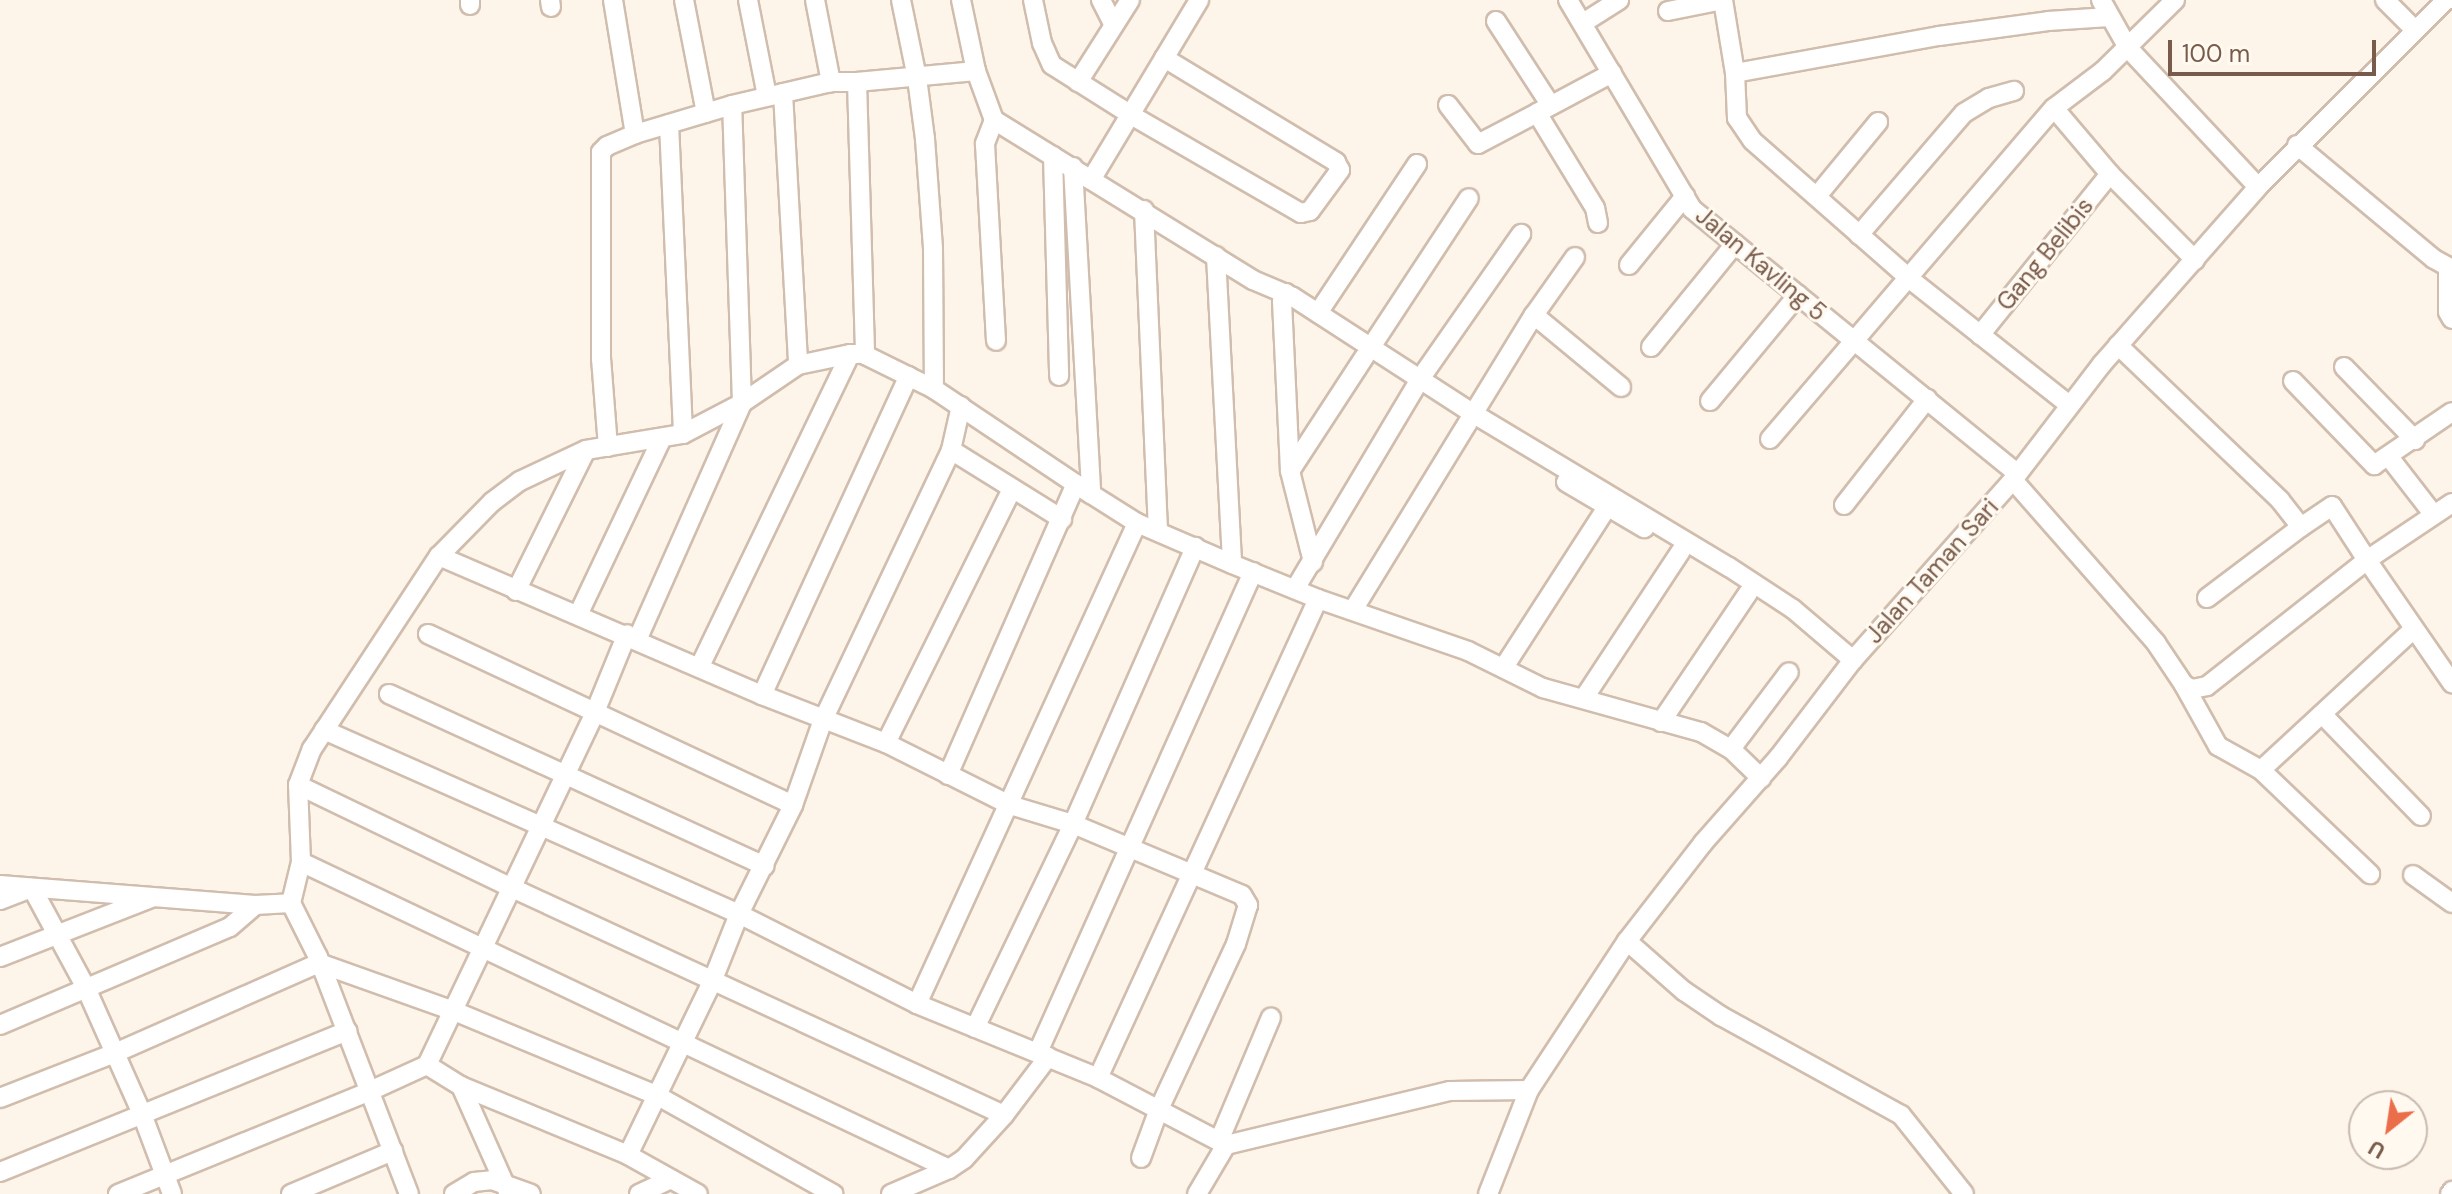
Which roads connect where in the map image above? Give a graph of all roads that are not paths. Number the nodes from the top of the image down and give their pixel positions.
1 (613, 0) edge
2 (684, 0) edge
3 (748, 0) edge
4 (815, 0) edge
5 (901, 0) edge
6 (961, 0) edge
7 (1033, 0) edge
8 (1101, 0) edge
9 (1130, 0) edge
10 (1199, 0) edge
11 (1568, 0) edge
12 (1619, 0) edge
13 (1723, 0) edge
14 (2175, 0) edge
15 (2385, 0) edge
16 (2446, 0) edge
17 (2105, 8) edge
18 (1668, 11) dead end
19 (1496, 21) dead end
20 (1583, 23) junction
21 (1114, 25) junction
22 (2414, 29) junction
23 (2128, 48) junction
24 (1164, 58) junction
25 (976, 71) junction
26 (1612, 73) junction
27 (1735, 73) junction
28 (917, 78) junction
29 (831, 82) junction
30 (857, 82) junction
31 (1078, 82) junction
32 (2014, 91) dead end
33 (775, 95) junction
34 (732, 105) junction
35 (1448, 105) dead end
36 (2054, 108) junction
37 (1543, 109) junction
38 (706, 113) junction
39 (1131, 115) junction
40 (994, 120) junction
41 (1878, 122) dead end
42 (669, 124) junction
43 (635, 134) junction
44 (2297, 145) junction
45 (1053, 156) junction
46 (1417, 164) dead end
47 (1073, 167) junction
48 (2110, 174) junction
49 (1091, 180) junction
50 (2258, 187) junction
51 (1685, 196) junction
52 (1817, 196) junction
53 (1469, 198) dead end
54 (1144, 210) junction
55 (1598, 223) dead end
56 (1521, 234) dead end
57 (1859, 235) junction
58 (1735, 244) junction
59 (1216, 256) junction
60 (1575, 257) dead end
61 (2195, 260) junction
62 (1629, 265) dead end
63 (2450, 269) edge
64 (1910, 279) junction
65 (1279, 294) junction
66 (1798, 295) junction
67 (1318, 313) junction
68 (1534, 315) junction
69 (2452, 319) edge
70 (1980, 335) junction
71 (996, 341) dead end
72 (1856, 342) junction
73 (2118, 345) junction
74 (1651, 347) dead end
75 (1368, 351) junction
76 (858, 354) junction
77 (798, 365) junction
78 (2344, 367) dead end
79 (909, 376) junction
80 (1059, 376) dead end
81 (2293, 381) dead end
82 (1417, 383) junction
83 (1621, 387) dead end
84 (934, 389) junction
85 (1927, 399) junction
86 (1710, 401) dead end
87 (742, 403) junction
88 (2068, 404) junction
89 (961, 406) junction
90 (2452, 412) edge
91 (1471, 418) junction
92 (683, 434) junction
93 (1770, 439) dead end
94 (661, 440) junction
95 (2415, 440) junction
96 (608, 447) junction
97 (586, 450) junction
98 (951, 450) junction
99 (2389, 457) junction
100 (1290, 471) junction
101 (2015, 476) junction
102 (1012, 489) junction
103 (1083, 489) junction
104 (1611, 503) junction
105 (2452, 503) edge
106 (1844, 505) dead end
107 (2434, 515) junction
108 (1062, 519) junction
109 (1137, 523) junction
110 (1652, 526) junction
111 (2301, 527) junction
112 (1158, 530) junction
113 (1195, 547) junction
114 (1681, 551) junction
115 (439, 556) junction
116 (2367, 560) junction
117 (1313, 562) junction
118 (1232, 564) junction
119 (1253, 572) junction
120 (1726, 572) junction
121 (1295, 589) junction
122 (516, 591) junction
123 (1748, 593) junction
124 (2207, 598) dead end
125 (1318, 599) junction
126 (1353, 610) junction
127 (578, 615) junction
128 (1802, 620) junction
129 (2414, 629) junction
130 (428, 634) dead end
131 (632, 636) junction
132 (1853, 660) junction
133 (700, 666) junction
134 (1504, 667) junction
135 (1789, 672) dead end
136 (2451, 681) edge
137 (2184, 685) junction
138 (389, 694) dead end
139 (762, 695) junction
140 (1584, 698) junction
141 (595, 712) junction
142 (2322, 714) junction
143 (823, 720) junction
144 (1661, 722) junction
145 (324, 730) junction
146 (886, 743) junction
147 (1731, 749) junction
148 (2261, 770) junction
149 (565, 775) junction
150 (948, 775) junction
151 (1761, 778) junction
152 (298, 785) junction
153 (793, 805) junction
154 (1010, 805) junction
155 (2421, 816) dead end
156 (541, 824) junction
157 (1073, 824) junction
158 (1132, 849) junction
159 (301, 862) junction
160 (764, 866) junction
161 (1193, 874) junction
162 (2370, 874) dead end
163 (2413, 875) dead end
164 (0, 885) edge
165 (510, 887) junction
166 (32, 888) junction
167 (157, 895) junction
168 (0, 900) edge
169 (291, 903) junction
170 (2452, 903) edge
171 (255, 905) junction
172 (739, 914) junction
173 (57, 935) junction
174 (1627, 941) junction
175 (484, 945) junction
176 (0, 957) edge
177 (319, 963) junction
178 (712, 982) junction
179 (86, 988) junction
180 (917, 1004) junction
181 (454, 1011) junction
182 (1271, 1017) dead end
183 (0, 1025) edge
184 (975, 1028) junction
185 (347, 1031) junction
186 (684, 1041) junction
187 (115, 1053) junction
188 (1043, 1055) junction
189 (427, 1065) junction
190 (1098, 1078) junction
191 (461, 1086) junction
192 (1529, 1090) junction
193 (370, 1091) junction
194 (658, 1096) junction
195 (0, 1098) edge
196 (1159, 1109) junction
197 (142, 1114) junction
198 (1004, 1115) junction
199 (1223, 1143) junction
200 (393, 1151) junction
201 (628, 1155) junction
202 (1141, 1158) dead end
203 (949, 1169) junction
204 (0, 1172) edge
205 (165, 1175) junction
206 (671, 1179) junction
207 (506, 1188) edge
208 (118, 1194) edge
209 (172, 1194) edge
210 (291, 1194) edge
211 (409, 1194) edge
212 (454, 1194) edge
213 (531, 1194) edge
214 (639, 1194) edge
215 (698, 1194) edge
216 (833, 1194) edge
217 (891, 1194) edge
218 (1197, 1194) edge
219 (1488, 1194) edge
220 (1964, 1194) edge

1 - 43 street
2 - 38 street
3 - 33 street
4 - 29 street
5 - 28 street
6 - 25 street
7 - 31 street
8 - 21 street
9 - 21 street
10 - 24 street
11 - 20 street, Jalan Kavling 5
12 - 20 street
13 - 18 street
13 - 27 street
14 - 23 street
15 - 22 street
16 - 22 street, Jalan Taman Sari
17 - 23 street
17 - 27 street
19 - 37 street
20 - 26 street, Jalan Kavling 5
21 - 31 street
22 - 44 street, Jalan Taman Sari
23 - 36 street
23 - 50 street
24 - 39 street
24 - 39 street
25 - 28 street
25 - 40 street
26 - 37 street
26 - 51 street, Jalan Kavling 5
27 - 52 street
28 - 30 street
28 - 84 street
29 - 30 street
29 - 33 street
30 - 76 street
31 - 39 street
32 - 57 street
33 - 34 street
33 - 77 street
34 - 38 street
34 - 87 street
35 - 37 street
36 - 48 street
36 - 64 street
37 - 55 street
38 - 42 street
39 - 49 street
40 - 45 street
40 - 71 street
41 - 52 street
42 - 43 street
42 - 92 street
43 - 96 street
44 - 50 street, Jalan Taman Sari
44 - 63 street
45 - 47 street
45 - 80 street
46 - 67 street
47 - 49 street
47 - 103 street
48 - 61 street
48 - 70 street, Gang Belibis
49 - 54 street
50 - 61 street, Jalan Taman Sari
51 - 58 street, Jalan Kavling 5
51 - 62 street
52 - 57 street
53 - 75 street
54 - 59 street
54 - 112 street
56 - 82 street
57 - 64 street
58 - 66 street, Jalan Kavling 5
58 - 74 street
59 - 65 street
59 - 118 street
60 - 68 street
61 - 73 street, Jalan Taman Sari
63 - 69 street
64 - 70 street
64 - 72 street
65 - 67 street
65 - 75 street
65 - 100 street
66 - 72 street, Jalan Kavling 5
66 - 86 street
67 - 75 street
68 - 83 street
68 - 91 street
70 - 88 street
72 - 85 street, Jalan Kavling 5
72 - 93 street
73 - 88 street, Jalan Taman Sari
73 - 111 street
75 - 82 street
75 - 100 street
76 - 77 street
76 - 79 street
76 - 133 street
77 - 87 street
78 - 95 street
79 - 84 street
79 - 139 street
81 - 99 street
82 - 91 street
82 - 117 street
84 - 89 street
85 - 101 street, Jalan Kavling 5
85 - 106 street
87 - 92 street
87 - 131 street
88 - 101 street, Jalan Taman Sari
89 - 98 street
89 - 103 street
90 - 95 street
91 - 104 street
91 - 126 street
92 - 94 street
94 - 96 street
94 - 127 street
95 - 99 street
96 - 97 street
97 - 115 street
97 - 122 street
98 - 102 street
98 - 143 street
99 - 107 street
100 - 117 street
101 - 132 street, Jalan Taman Sari
101 - 137 street, Jalan Kavling 5
102 - 108 street
102 - 146 street
103 - 108 street
103 - 109 street
104 - 110 street
104 - 134 street
105 - 107 street
107 - 116 street
108 - 150 street
109 - 112 street
109 - 154 street
110 - 114 street
110 - 120 street
111 - 116 street
111 - 124 street
112 - 113 street
113 - 118 street
113 - 157 street
114 - 120 street
114 - 140 street
115 - 122 street
115 - 145 street
116 - 129 street
116 - 137 street
117 - 121 street
118 - 119 street
119 - 121 street
119 - 158 street
120 - 123 street
120 - 128 street
121 - 125 street
122 - 127 street
123 - 128 street
123 - 144 street
125 - 126 street
125 - 161 street
126 - 134 street
127 - 131 street
128 - 132 street
129 - 136 street
129 - 142 street
130 - 141 street
131 - 133 street
131 - 141 street
132 - 151 street, Jalan Taman Sari
133 - 139 street
134 - 140 street
135 - 147 street
137 - 148 street, Jalan Kavling 5
138 - 149 street
139 - 143 street
140 - 144 street
141 - 149 street
141 - 153 street
142 - 148 street
142 - 155 street
143 - 146 street
143 - 153 street
144 - 147 street
145 - 152 street
145 - 156 street
146 - 150 street
147 - 151 street
148 - 162 street, Jalan Kavling 5
149 - 156 street
149 - 160 street
150 - 154 street
151 - 174 street, Jalan Taman Sari
152 - 159 street
152 - 165 street
153 - 160 street
154 - 157 street
154 - 180 street
156 - 165 street
156 - 172 street
157 - 158 street
157 - 184 street
158 - 161 street
158 - 188 street
159 - 169 street
159 - 175 street
160 - 172 street
161 - 190 street
161 - 196 street
163 - 170 street
164 - 166 street
165 - 175 street
165 - 178 street
166 - 167 street
166 - 168 street
166 - 173 street
167 - 171 street
167 - 173 street
169 - 171 street
169 - 177 street
171 - 179 street
172 - 178 street
172 - 180 street
173 - 176 street
173 - 179 street
174 - 192 street, Jalan Taman Sari
174 - 220 street
175 - 181 street
175 - 186 street
177 - 181 street
177 - 185 street
177 - 187 street
178 - 186 street
178 - 198 street
179 - 183 street
179 - 187 street
180 - 184 street
181 - 189 street
181 - 194 street
182 - 199 street
184 - 188 street
185 - 193 street
185 - 197 street
186 - 194 street
186 - 203 street
187 - 195 street
187 - 197 street
188 - 190 street
188 - 198 street
189 - 191 street
189 - 193 street
190 - 196 street
191 - 201 street
191 - 207 street
192 - 199 street
192 - 219 street, Jalan Taman Sari
193 - 200 street
193 - 205 street
194 - 201 street
194 - 216 street
196 - 199 street
196 - 202 street
197 - 204 street
197 - 205 street
198 - 203 street
199 - 218 street
200 - 210 street
200 - 211 street
201 - 206 street
203 - 217 street
205 - 208 street
205 - 209 street
206 - 214 street
206 - 215 street
207 - 212 street
207 - 213 street

